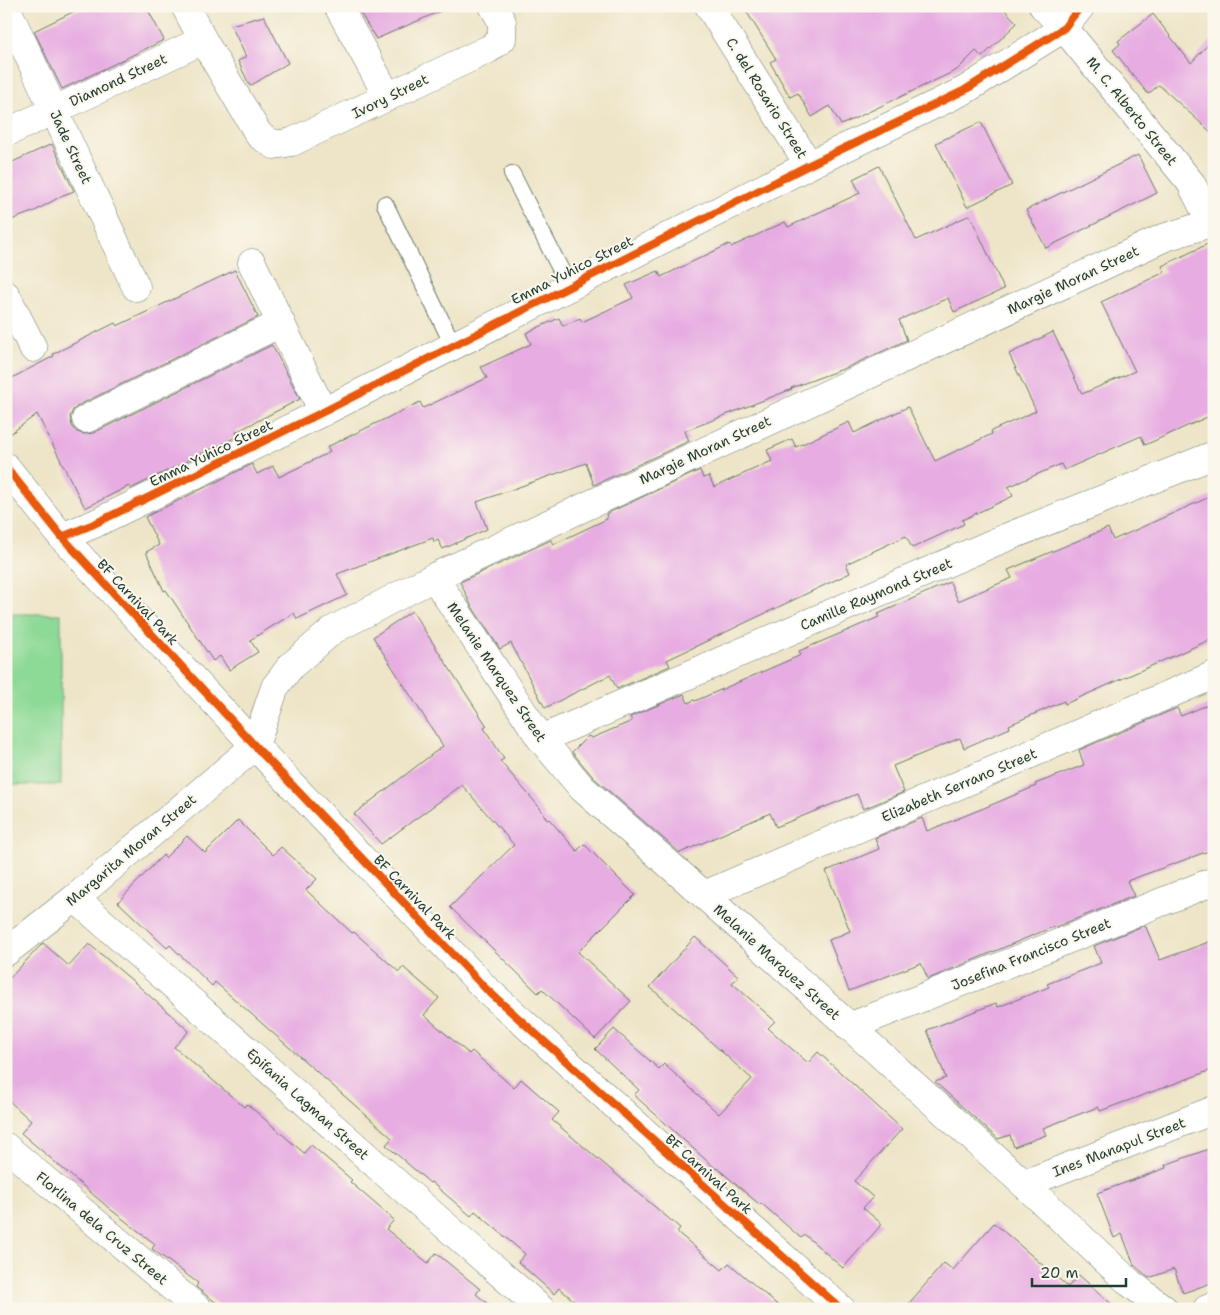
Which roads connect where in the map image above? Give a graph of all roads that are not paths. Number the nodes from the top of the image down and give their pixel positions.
1 (185, 6) edge
2 (338, 6) edge
3 (493, 6) edge
4 (709, 6) edge
5 (1043, 6) edge
6 (1081, 6) edge
7 (6, 7) edge
8 (1064, 28) junction
9 (203, 40) junction
10 (388, 97) junction
11 (54, 110) junction
12 (6, 133) edge
13 (808, 165) junction
14 (512, 174) dead end
15 (385, 204) dead end
16 (1212, 222) edge
17 (252, 262) dead end
18 (569, 286) junction
19 (136, 287) dead end
20 (6, 295) edge
21 (281, 323) junction
22 (453, 345) junction
23 (33, 348) dead end
24 (323, 412) junction
25 (86, 419) dead end
26 (1214, 455) edge
27 (6, 468) edge
28 (62, 537) junction
29 (434, 577) junction
30 (1214, 675) edge
31 (541, 739) junction
32 (255, 746) junction
33 (1214, 880) edge
34 (704, 894) junction
35 (75, 898) junction
36 (6, 952) edge
37 (849, 1027) junction
38 (1214, 1110) edge
39 (6, 1147) edge
40 (1024, 1184) junction
41 (1214, 1306) edge
42 (198, 1309) edge
43 (542, 1309) edge
44 (841, 1309) edge
45 (1164, 1309) edge
46 (1207, 1309) edge

1 - 9 street
2 - 10 street
3 - 10 street, Ivory Street
4 - 13 street, C. del Rosario Street
5 - 8 street, M. C. Alberto Street
6 - 8 street, Emma Yuhico Street
7 - 11 street, Jade Street
8 - 13 street, Emma Yuhico Street
8 - 16 street, M. C. Alberto Street
9 - 10 street, Ivory Street
9 - 11 street, Diamond Street
11 - 12 street, Diamond Street
11 - 19 street, Jade Street
13 - 18 street, Emma Yuhico Street
14 - 18 lane
15 - 22 lane
16 - 29 street, Margie Moran Street
17 - 21 street
18 - 22 street, Emma Yuhico Street
20 - 23 street
21 - 24 street
21 - 25 street
22 - 24 street, Emma Yuhico Street
24 - 28 street, Emma Yuhico Street
26 - 31 street, Camille Raymond Street
27 - 28 street, BF Carnival Park
28 - 32 street, BF Carnival Park
29 - 31 street, Melanie Marquez Street
29 - 32 street, Margie Moran Street
30 - 34 street, Elizabeth Serrano Street
31 - 34 street, Melanie Marquez Street
32 - 35 street, Margarita Moran Street
32 - 44 street, BF Carnival Park
33 - 37 street, Josefina Francisco Street
34 - 37 street, Melanie Marquez Street
35 - 36 street, Margarita Moran Street
35 - 43 street, Epifania Lagman Street
37 - 40 street, Melanie Marquez Street
38 - 40 street, Ines Manapul Street
39 - 42 street, Florlina dela Cruz Street
40 - 45 street, Melanie Marquez Street
41 - 46 street

